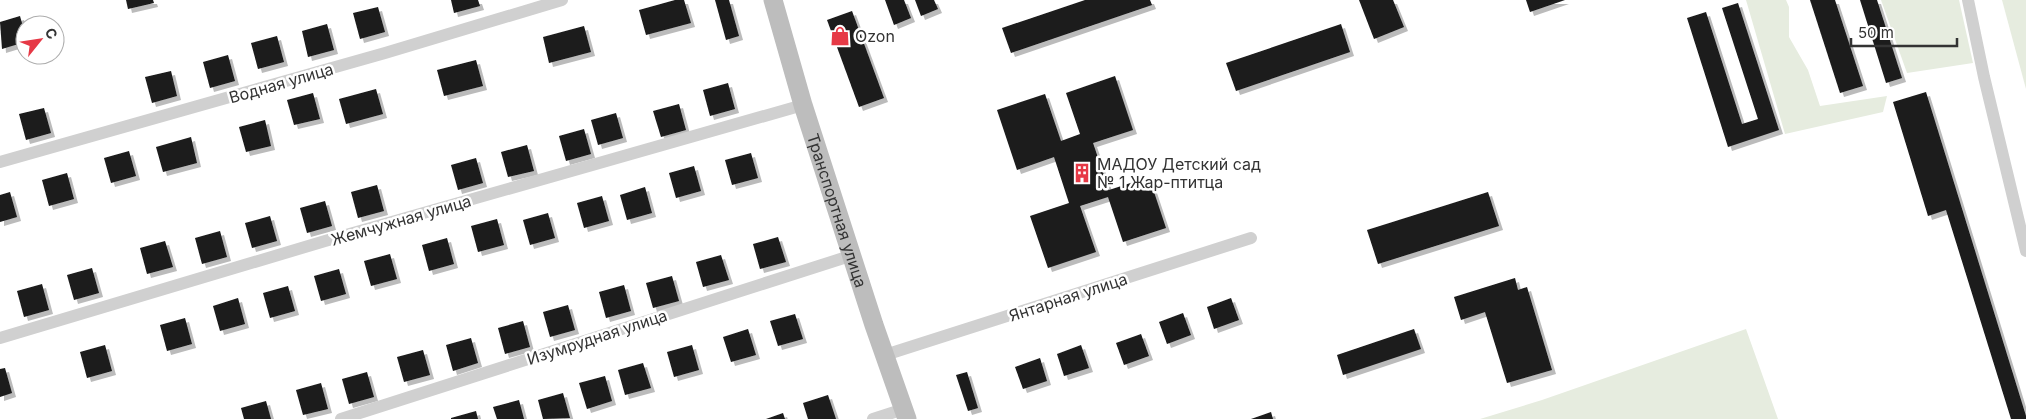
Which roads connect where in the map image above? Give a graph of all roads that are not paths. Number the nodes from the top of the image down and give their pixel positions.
1 (562, 0) edge
2 (773, 0) edge
3 (1968, 0) edge
4 (803, 105) junction
5 (0, 162) edge
6 (1251, 238) dead end
7 (2026, 251) edge
8 (853, 255) junction
9 (0, 338) edge
10 (885, 355) junction
11 (906, 414) edge
12 (341, 419) edge
13 (873, 419) edge

1 - 5 street, Водная улица
2 - 4 street, Транспортная улица
3 - 7 street
4 - 8 street, Транспортная улица
4 - 9 street, Жемчужная улица
6 - 10 street, Янтарная улица
8 - 10 street, Транспортная улица
8 - 12 street, Изумрудная улица
10 - 11 street, Транспортная улица
11 - 13 street

